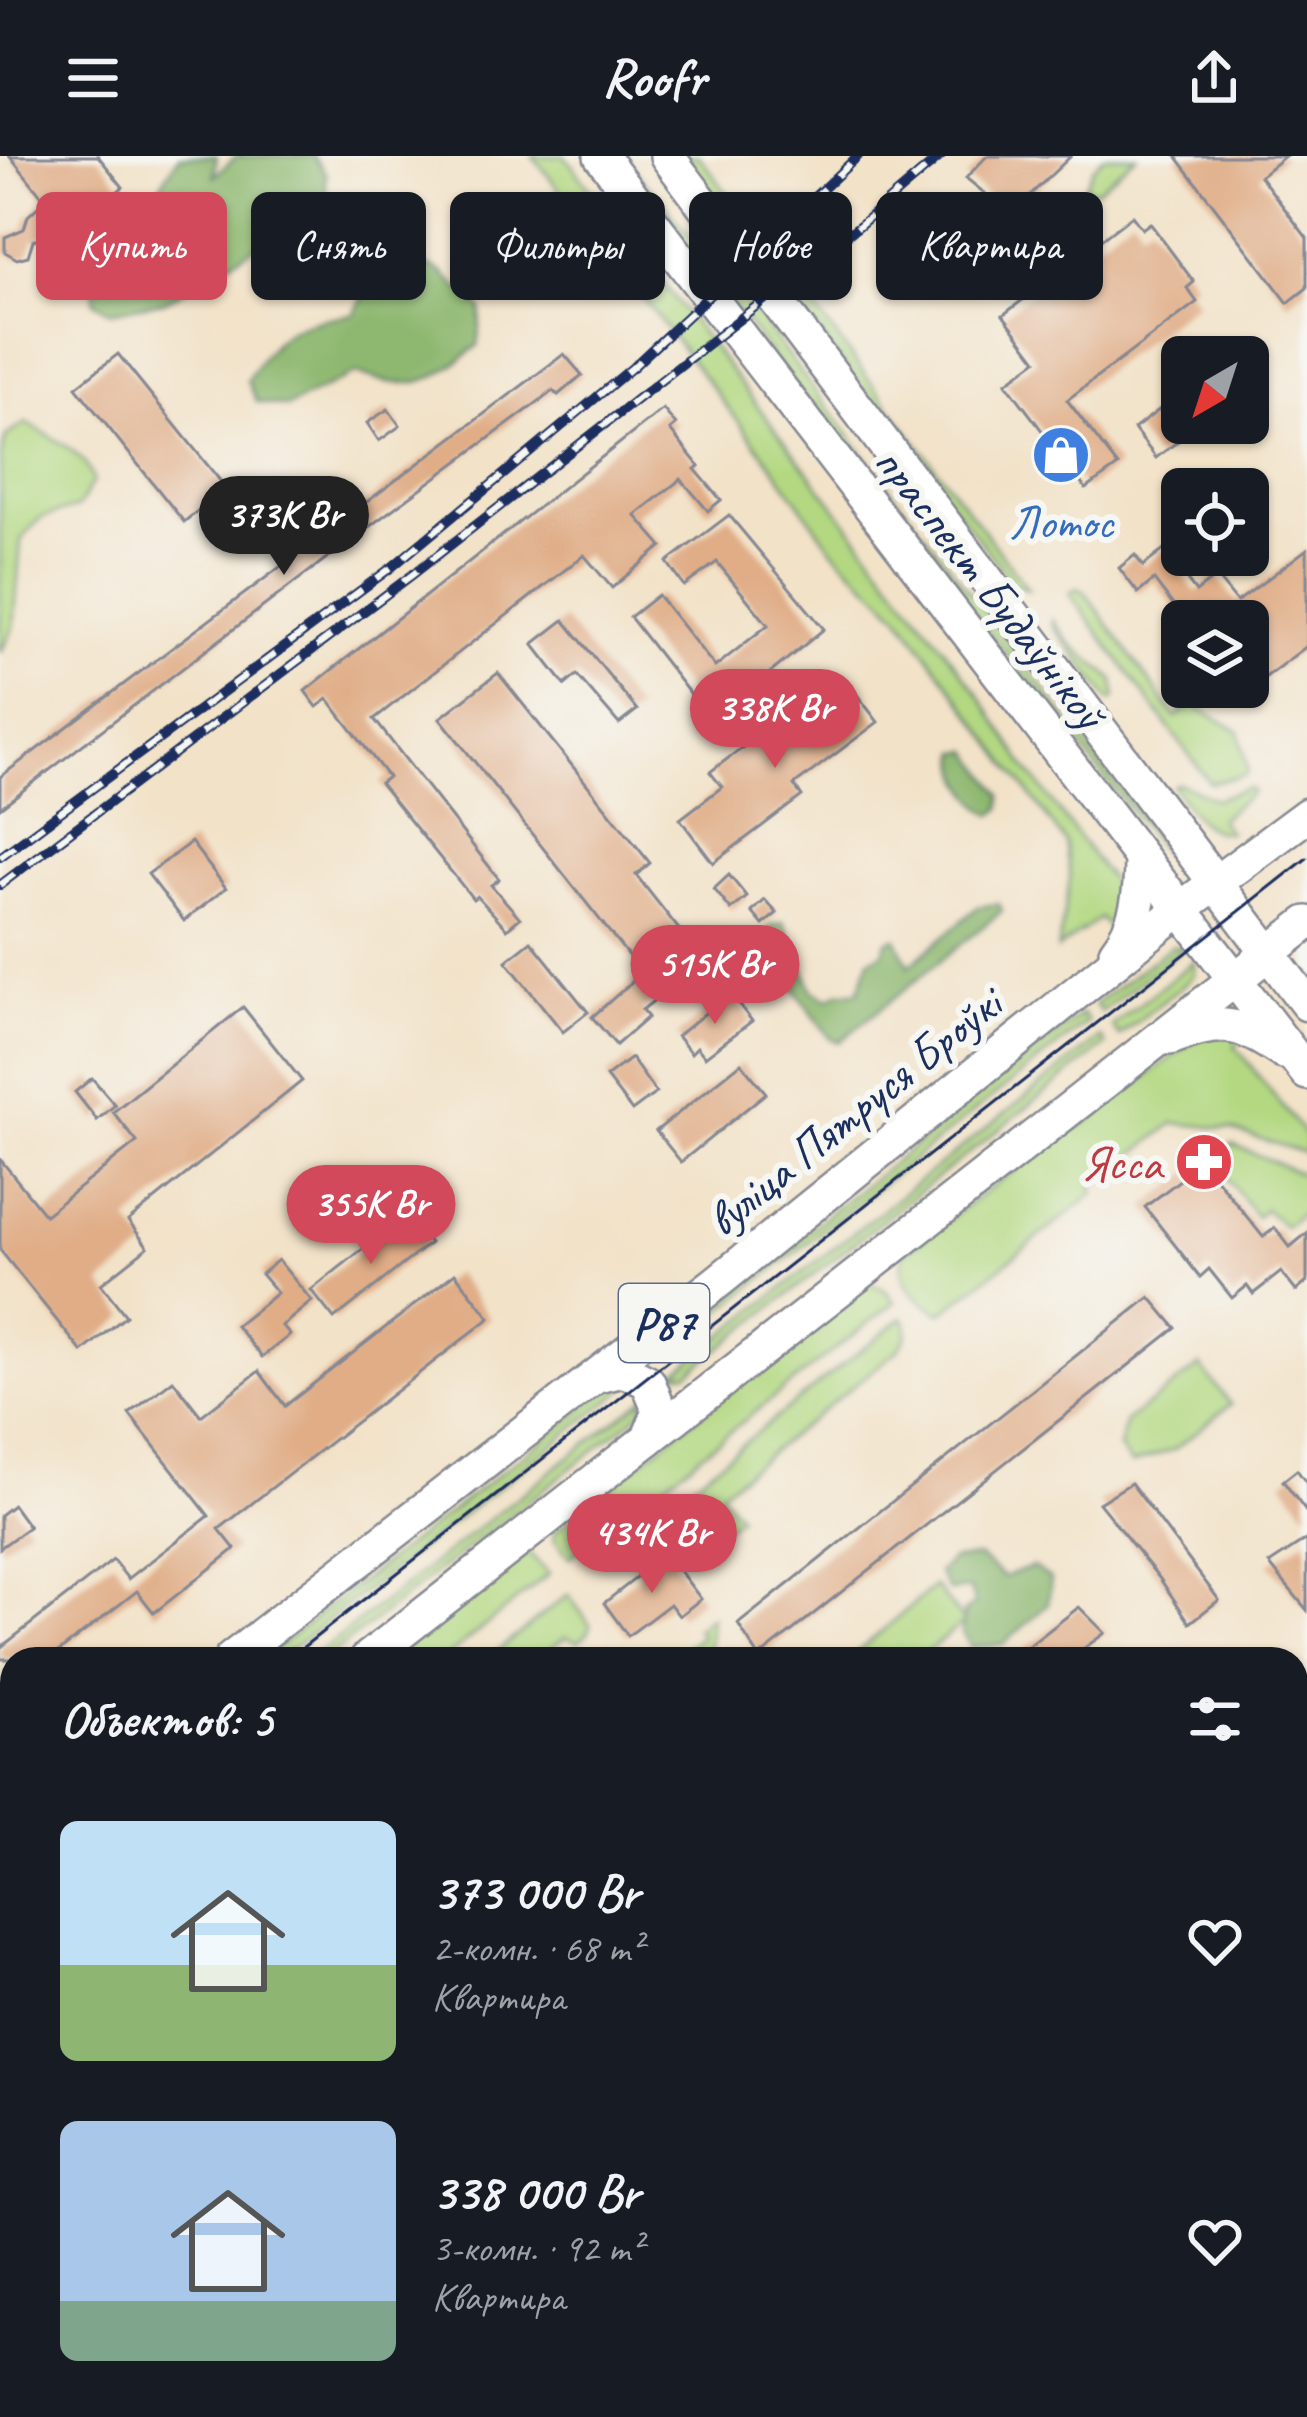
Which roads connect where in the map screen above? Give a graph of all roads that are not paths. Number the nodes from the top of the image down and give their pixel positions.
1 (601, 156) edge
2 (667, 156) edge
3 (620, 170) edge
4 (1307, 815) edge
5 (1174, 830) junction
6 (1267, 845) junction
7 (1142, 860) junction
8 (1215, 884) junction
9 (1179, 910) junction
10 (1307, 923) edge
11 (1267, 952) junction
12 (1234, 978) junction
13 (1091, 980) junction
14 (1307, 1004) edge
15 (1149, 1046) junction
16 (1303, 1068) edge
17 (668, 1320) junction
18 (597, 1376) junction
19 (715, 1385) junction
20 (648, 1439) junction
21 (247, 1647) edge
22 (382, 1647) edge

1 - 3 main road, праспект Будаўнікоў
2 - 5 main road, праспект Будаўнікоў
3 - 7 main road, праспект Будаўнікоў
4 - 6 main road, вуліца Пятруся Броўкі / Р87
5 - 6 main road
5 - 8 main road, праспект Будаўнікоў
6 - 8 main road, вуліца Пятруся Броўкі / Р87
7 - 9 main road, праспект Будаўнікоў
7 - 13 main road
8 - 9 main road, вуліца Пятруся Броўкі / Р87
8 - 11 main road, праспект Будаўнікоў
9 - 12 main road, праспект Будаўнікоў
9 - 13 main road, вуліца Пятруся Броўкі / Р87
10 - 11 main road, Р87
11 - 12 main road, Р87
11 - 14 main road, праспект Будаўнікоў
12 - 15 main road, Р87
12 - 16 main road, праспект Будаўнікоў
13 - 17 main road, вуліца Пятруся Броўкі / Р87
15 - 16 main road
15 - 19 main road, Р87
17 - 18 main road, вуліца Пятруся Броўкі / Р87
17 - 19 main road
18 - 20 main road
18 - 21 main road, вуліца Пятруся Броўкі / Р87
19 - 20 main road, Р87
20 - 22 main road, Р87

